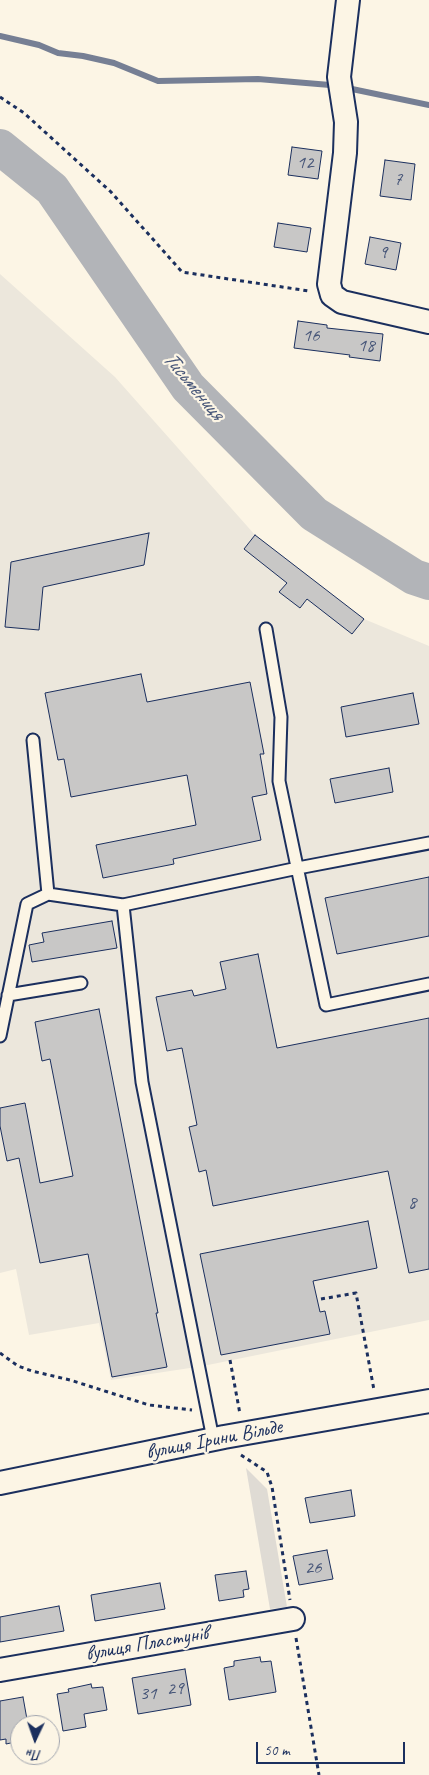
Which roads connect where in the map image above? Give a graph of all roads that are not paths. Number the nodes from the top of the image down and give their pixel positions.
1 (348, 0) edge
2 (429, 322) edge
3 (266, 629) dead end
4 (33, 740) dead end
5 (429, 843) edge
6 (298, 868) junction
7 (48, 894) junction
8 (123, 905) junction
9 (81, 983) dead end
10 (429, 984) edge
11 (8, 995) junction
12 (0, 1036) edge
13 (429, 1401) edge
14 (227, 1437) junction
15 (0, 1483) edge
16 (293, 1619) road end
17 (0, 1670) edge

1 - 2 street
3 - 6 lane
4 - 7 lane
5 - 6 lane
6 - 8 lane
6 - 10 lane
7 - 8 lane
7 - 11 lane
8 - 14 lane
9 - 11 lane
11 - 12 lane
13 - 14 street, вулиця Ірини Вільде
14 - 15 street, вулиця Ірини Вільде
16 - 17 street, вулиця Пластунів

